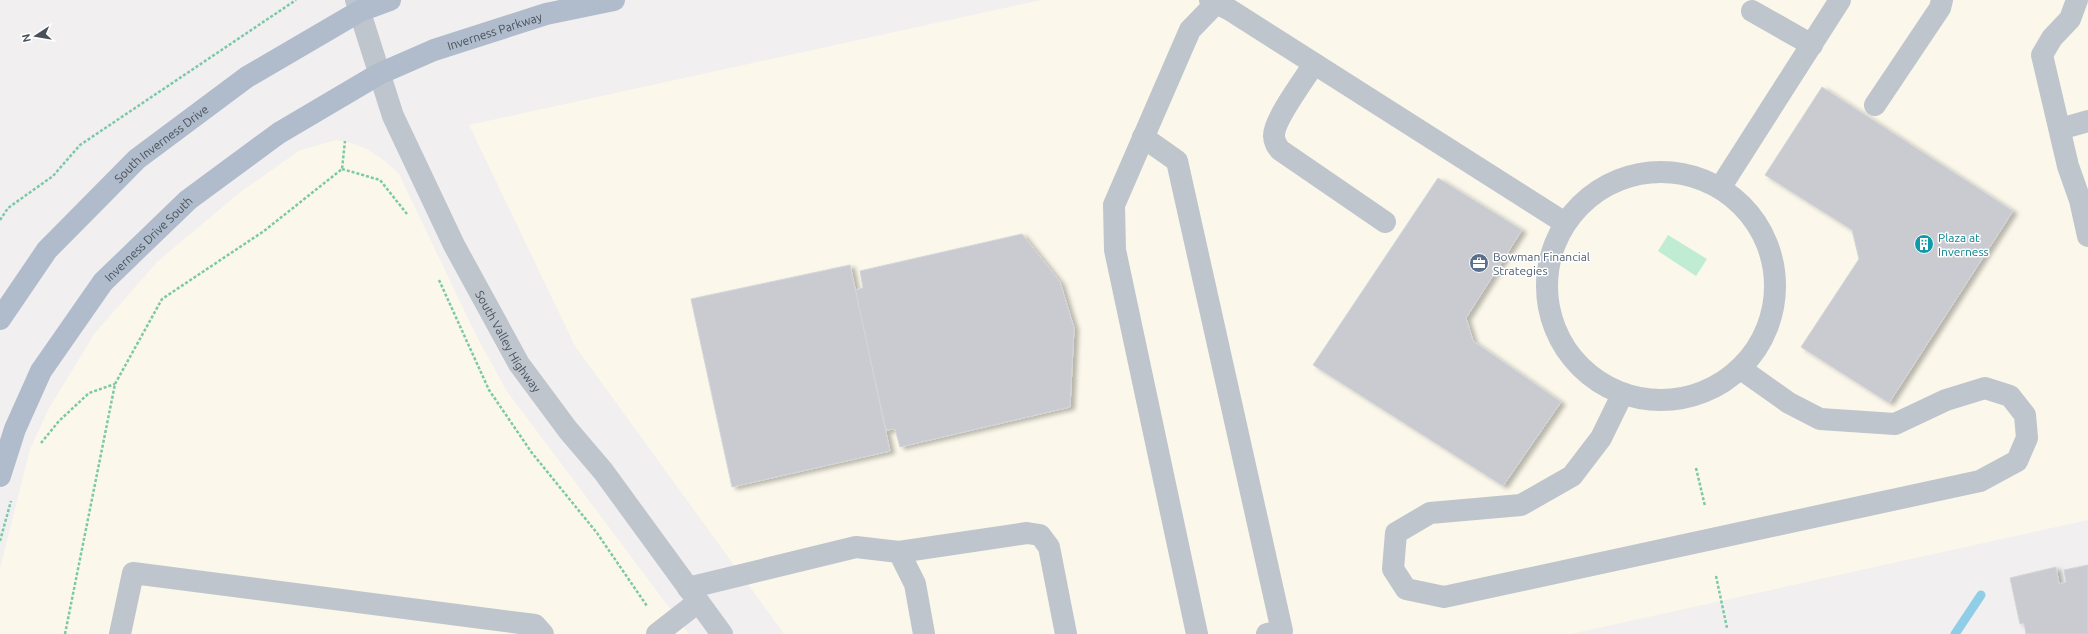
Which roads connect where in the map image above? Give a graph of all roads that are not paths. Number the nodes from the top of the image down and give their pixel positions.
1 (390, 0) edge
2 (614, 0) edge
3 (1840, 0) edge
4 (1942, 0) edge
5 (2077, 0) edge
6 (1215, 1) edge
7 (358, 6) edge
8 (1752, 11) dead end
9 (1812, 45) junction
10 (1314, 64) junction
11 (379, 74) junction
12 (1875, 105) dead end
13 (2088, 121) edge
14 (2060, 129) junction
15 (1144, 137) junction
16 (1720, 188) junction
17 (1385, 222) dead end
18 (1565, 223) junction
19 (2088, 236) edge
20 (0, 319) edge
21 (1741, 369) junction
22 (1622, 395) junction
23 (0, 476) edge
24 (900, 552) junction
25 (693, 595) junction
26 (120, 634) edge
27 (543, 634) edge
28 (657, 634) edge
29 (722, 634) edge
30 (924, 634) edge
31 (1066, 634) edge
32 (1196, 634) edge
33 (1267, 634) edge

1 - 7 main road
2 - 11 main road, Inverness Parkway
3 - 9 street
4 - 12 street
5 - 14 street
6 - 10 street
6 - 15 street
7 - 11 street, South Valley Highway
7 - 20 main road, South Inverness Drive
8 - 9 street
9 - 16 street
10 - 17 street
10 - 18 street
11 - 23 main road, Inverness Drive South
11 - 25 street, South Valley Highway
13 - 14 street
14 - 19 street
15 - 32 street
15 - 33 street
16 - 18 street
16 - 21 street
18 - 22 street
21 - 22 street
21 - 22 street
24 - 25 street
24 - 30 street
24 - 31 street
25 - 28 street
25 - 29 street, South Valley Highway
26 - 27 street

